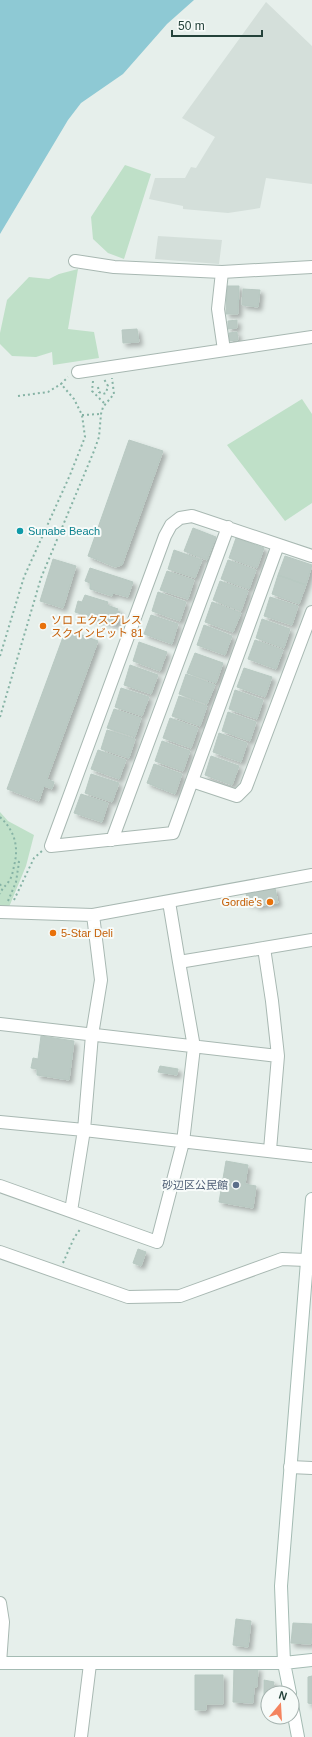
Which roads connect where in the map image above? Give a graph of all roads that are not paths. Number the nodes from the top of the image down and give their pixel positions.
1 (75, 261) dead end
2 (312, 267) edge
3 (222, 272) junction
4 (312, 337) edge
5 (224, 350) junction
6 (78, 372) road end
7 (228, 527) junction
8 (278, 545) junction
9 (312, 556) edge
10 (312, 612) edge
11 (192, 781) junction
12 (112, 840) junction
13 (312, 875) edge
14 (169, 902) junction
15 (2, 915) edge
16 (93, 915) junction
17 (312, 940) edge
18 (264, 948) junction
19 (179, 962) junction
20 (0, 1024) edge
21 (92, 1035) junction
22 (194, 1047) junction
23 (278, 1056) junction
24 (0, 1122) edge
25 (84, 1130) junction
26 (183, 1142) junction
27 (270, 1150) junction
28 (312, 1156) edge
29 (0, 1186) edge
30 (312, 1199) edge
31 (71, 1211) junction
32 (0, 1252) edge
33 (308, 1265) edge
34 (290, 1467) junction
35 (312, 1468) edge
36 (0, 1603) edge
37 (312, 1660) edge
38 (0, 1663) edge
39 (284, 1663) junction
40 (90, 1664) junction
41 (288, 1685) edge
42 (296, 1725) edge
43 (81, 1737) edge
44 (298, 1737) edge

1 - 3 street
2 - 3 street
3 - 5 street
4 - 5 street
5 - 6 street
7 - 8 street
7 - 12 street
7 - 12 street
8 - 9 street
8 - 11 street
10 - 11 street
11 - 12 street
13 - 14 street
14 - 16 street
14 - 19 street
15 - 16 street
16 - 21 street
17 - 18 street
18 - 19 street
18 - 23 street
19 - 22 street
20 - 21 street
21 - 22 street
21 - 25 street
22 - 23 street
22 - 26 street
23 - 27 street
24 - 25 street
25 - 26 street
25 - 31 street
26 - 27 street
26 - 31 street
27 - 28 street
29 - 31 street
30 - 33 street
32 - 33 street
33 - 34 street
34 - 35 street
34 - 39 street
36 - 38 street
37 - 39 street
38 - 40 street
39 - 40 street
39 - 41 street
40 - 43 street
42 - 44 street

